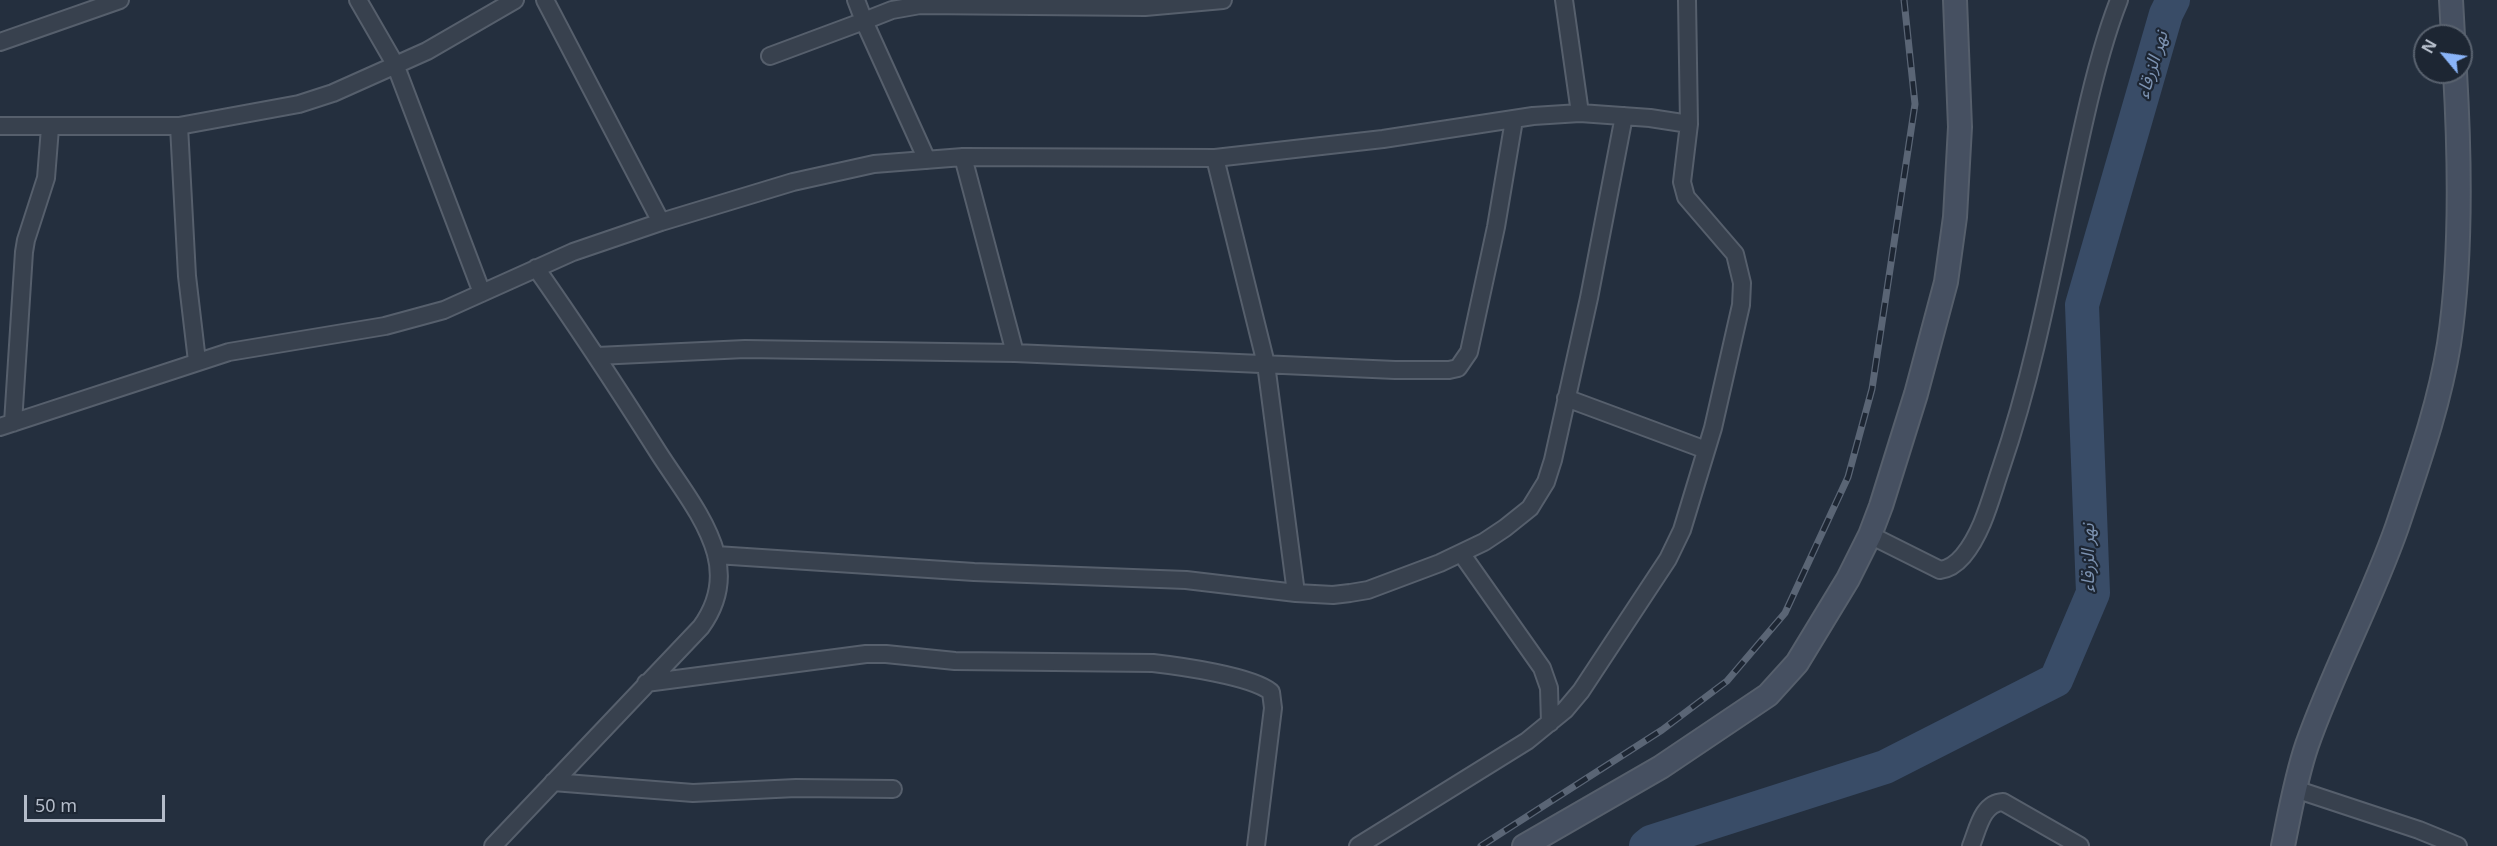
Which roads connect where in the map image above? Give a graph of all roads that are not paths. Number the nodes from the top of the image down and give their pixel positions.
1 (120, 0) edge
2 (358, 0) edge
3 (515, 0) edge
4 (545, 0) edge
5 (856, 0) edge
6 (1223, 0) edge
7 (1564, 0) edge
8 (1687, 0) edge
9 (1955, 0) edge
10 (2119, 0) edge
11 (2451, 0) edge
12 (864, 21) junction
13 (2452, 24) edge
14 (0, 42) edge
15 (770, 56) dead end
16 (395, 64) junction
17 (2455, 84) edge
18 (1580, 113) junction
19 (1624, 116) junction
20 (1514, 120) junction
21 (1689, 124) junction
22 (0, 126) edge
23 (179, 126) junction
24 (50, 128) junction
25 (963, 157) junction
26 (1215, 158) junction
27 (927, 160) junction
28 (661, 222) junction
29 (536, 268) junction
30 (482, 293) junction
31 (1015, 353) junction
32 (597, 356) junction
33 (196, 361) junction
34 (1266, 364) junction
35 (1566, 398) junction
36 (6, 425) edge
37 (1706, 450) junction
38 (1870, 535) junction
39 (1461, 553) junction
40 (716, 555) junction
41 (1296, 592) junction
42 (646, 683) junction
43 (1550, 723) junction
44 (553, 782) junction
45 (893, 789) dead end
46 (2295, 789) junction
47 (493, 846) edge
48 (1256, 846) edge
49 (1358, 846) edge
50 (1524, 846) edge
51 (1971, 846) edge
52 (2080, 846) edge
53 (2283, 846) edge
54 (2458, 846) edge

1 - 14 street
2 - 16 street
3 - 16 street
4 - 28 street
5 - 12 street
6 - 12 street
7 - 18 street
8 - 21 street
9 - 38 street
10 - 38 street
11 - 13 street
12 - 15 street
12 - 27 street
16 - 23 street
16 - 30 street
17 - 46 street
18 - 19 street
18 - 20 street
19 - 21 street
19 - 35 street
20 - 26 street
20 - 34 street
21 - 37 street
22 - 24 street
23 - 24 street
23 - 33 street
24 - 36 street
25 - 26 street
25 - 27 street
25 - 31 street
26 - 34 street
27 - 28 street
28 - 29 street
29 - 30 street
29 - 32 street
30 - 33 street
31 - 32 street
31 - 34 street
32 - 40 street
33 - 36 street
34 - 41 street
35 - 37 street
35 - 39 street
37 - 43 street
38 - 50 street
39 - 41 street
39 - 43 street
40 - 41 street
40 - 42 street
42 - 44 street
42 - 48 street
43 - 49 street
44 - 45 street
44 - 47 street
46 - 53 street
46 - 54 street
51 - 52 street

